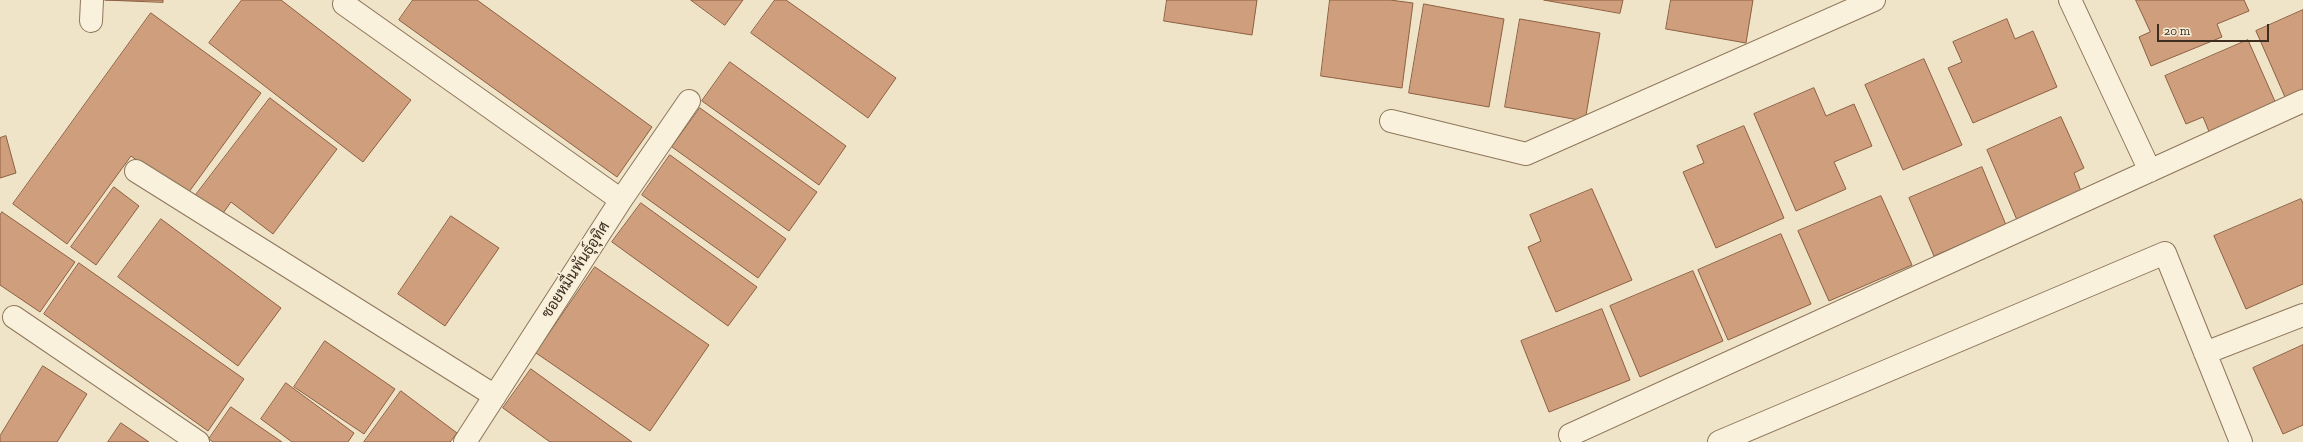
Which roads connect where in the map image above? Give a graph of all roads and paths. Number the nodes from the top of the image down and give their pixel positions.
1 (1874, 0) edge
2 (2070, 0) edge
3 (344, 4) dead end
4 (689, 101) dead end
5 (2303, 101) edge
6 (1391, 121) dead end
7 (136, 171) dead end
8 (2150, 171) junction
9 (621, 200) junction
10 (2303, 315) edge
11 (14, 317) dead end
12 (2205, 353) junction
13 (495, 396) junction
14 (1570, 435) dead end
15 (198, 442) edge
16 (465, 442) edge
17 (1719, 442) edge
18 (2241, 442) edge

1 - 6 street
2 - 8 street
3 - 9 street
4 - 9 street, ซอยหมื่นพันธุ์อุทิศ
5 - 8 street
7 - 13 street
8 - 14 street
9 - 13 street, ซอยหมื่นพันธุ์อุทิศ
10 - 12 street
11 - 15 street
12 - 17 street
12 - 18 street
13 - 16 street, ซอยหมื่นพันธุ์อุทิศ

